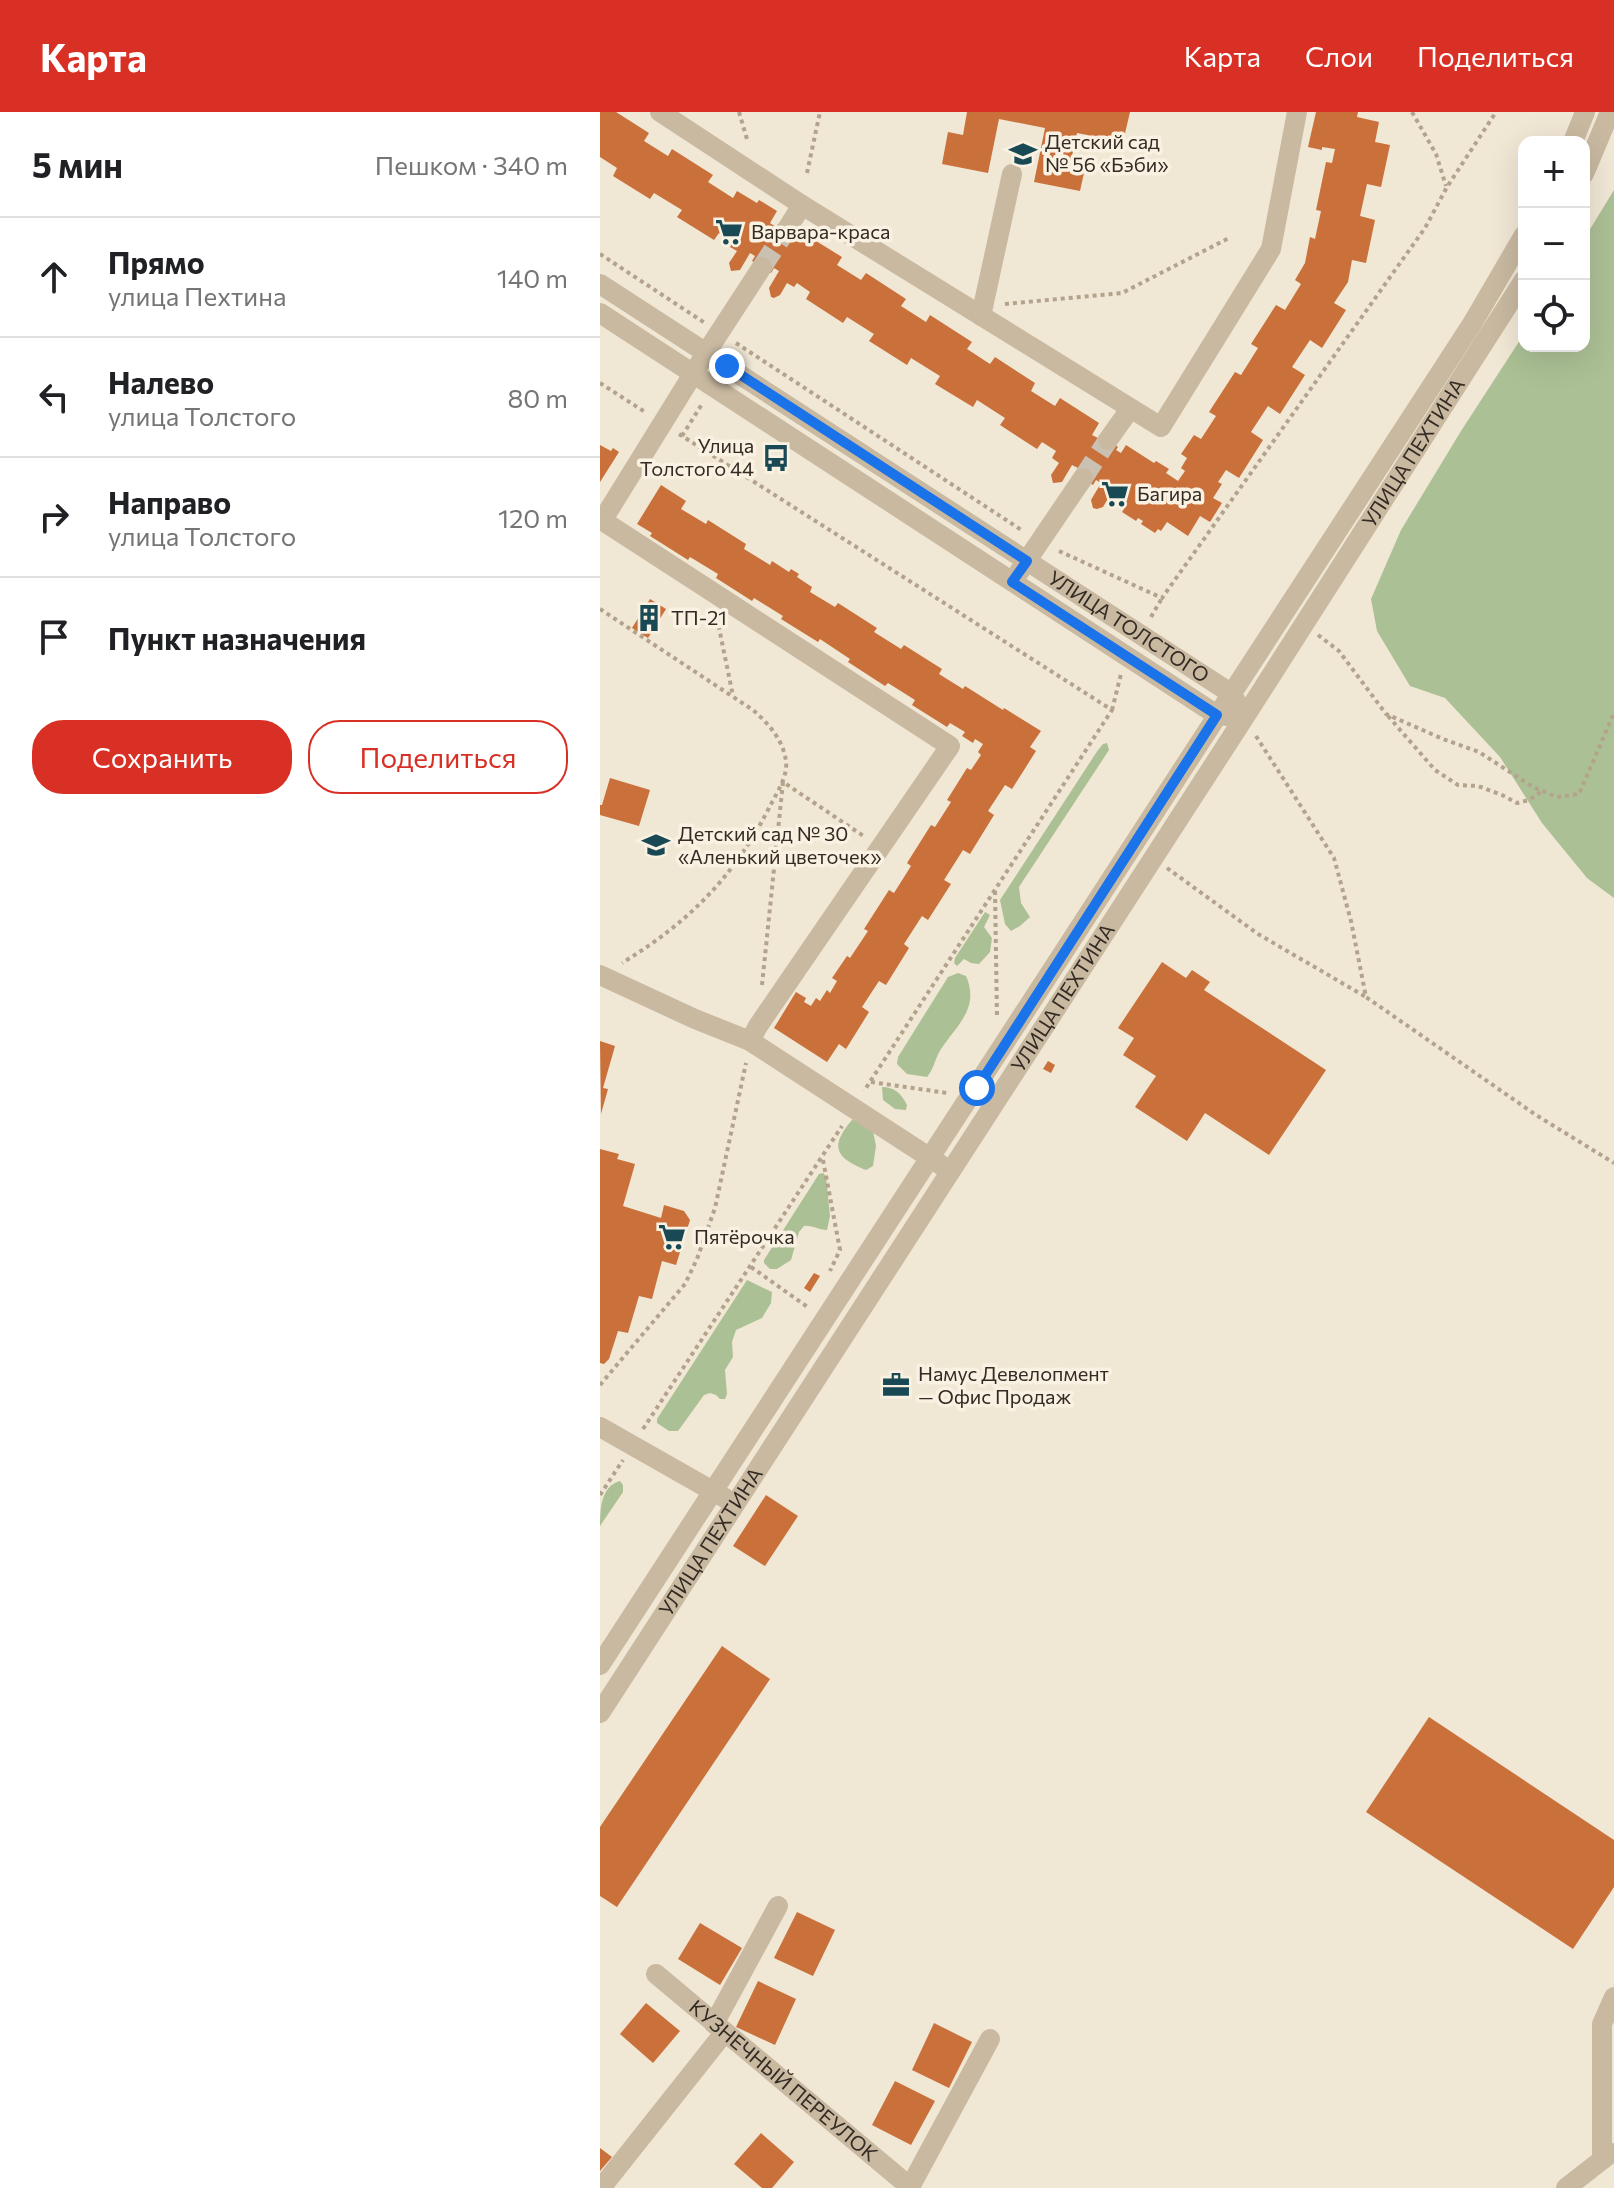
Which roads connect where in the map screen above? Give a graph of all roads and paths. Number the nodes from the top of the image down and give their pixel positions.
1 (660, 112) edge
2 (739, 112) edge
3 (820, 112) edge
4 (1297, 112) edge
5 (1412, 112) edge
6 (1585, 112) edge
7 (1610, 112) edge
8 (1575, 136) edge
9 (747, 139) dead end
10 (1590, 160) edge
11 (807, 173) dead end
12 (1012, 174) dead end
13 (1447, 187) dead end
14 (802, 205) junction
15 (787, 229) tunnel mouth
16 (1229, 238) dead end
17 (1518, 245) edge
18 (762, 267) tunnel mouth
19 (600, 284) edge
20 (1518, 289) edge
21 (999, 304) dead end
22 (600, 313) edge
23 (981, 316) junction
24 (706, 353) junction
25 (693, 374) junction
26 (1130, 409) junction
27 (1108, 440) tunnel mouth
28 (1083, 478) tunnel mouth
29 (601, 520) edge
30 (1027, 561) junction
31 (1012, 582) junction
32 (712, 592) junction
33 (600, 609) edge
34 (1304, 624) junction
35 (1232, 694) junction
36 (733, 697) junction
37 (1614, 713) edge
38 (1386, 714) junction
39 (1217, 715) junction
40 (1244, 718) junction
41 (783, 782) junction
42 (1542, 791) junction
43 (881, 847) junction
44 (1153, 858) junction
45 (995, 888) dead end
46 (607, 972) edge
47 (1366, 997) junction
48 (997, 1021) dead end
49 (755, 1038) junction
50 (823, 1157) dead end
51 (931, 1159) junction
52 (1614, 1163) edge
53 (951, 1172) junction
54 (751, 1267) dead end
55 (828, 1274) dead end
56 (817, 1298) dead end
57 (600, 1385) edge
58 (600, 1427) edge
59 (714, 1490) junction
60 (735, 1505) junction
61 (600, 1665) edge
62 (600, 1713) edge
63 (778, 1906) dead end
64 (656, 1974) dead end
65 (1614, 1997) edge
66 (719, 2028) junction
67 (990, 2039) dead end
68 (1608, 2155) edge
69 (910, 2187) edge
70 (601, 2188) edge
71 (1566, 2188) edge

1 - 14 street
2 - 9 path
3 - 11 path
4 - 26 street
5 - 13 path
6 - 8 street
7 - 10 street
12 - 23 street
14 - 15 street
14 - 23 street
16 - 21 path
17 - 35 street, УЛИЦА ПЕХТИНА
18 - 24 street
19 - 24 street, УЛИЦА ТОЛСТОГО
20 - 34 street, УЛИЦА ПЕХТИНА
22 - 25 street, УЛИЦА ТОЛСТОГО
23 - 26 street
24 - 25 street
24 - 30 street, УЛИЦА ТОЛСТОГО
25 - 29 street
25 - 31 street, УЛИЦА ТОЛСТОГО
26 - 27 street
28 - 30 street
29 - 32 street
30 - 31 street
30 - 35 street, УЛИЦА ТОЛСТОГО
31 - 39 street, УЛИЦА ТОЛСТОГО
32 - 36 path
32 - 43 street
33 - 36 path
34 - 38 path
34 - 40 street, УЛИЦА ПЕХТИНА
35 - 39 street, УЛИЦА ПЕХТИНА
35 - 40 street, УЛИЦА ТОЛСТОГО
36 - 41 path
37 - 42 path
38 - 42 path
38 - 42 path
39 - 40 street, УЛИЦА ТОЛСТОГО
39 - 51 street, УЛИЦА ПЕХТИНА
40 - 44 street, УЛИЦА ПЕХТИНА
40 - 47 path
41 - 43 path
41 - 46 path
41 - 49 path
43 - 49 street
44 - 47 path
44 - 53 street, УЛИЦА ПЕХТИНА
45 - 48 path
46 - 49 street
47 - 52 path
49 - 51 street
49 - 57 path
50 - 55 path
51 - 53 street
51 - 59 street, УЛИЦА ПЕХТИНА
53 - 60 street, УЛИЦА ПЕХТИНА
54 - 56 path
58 - 59 street
59 - 60 street
59 - 61 street, УЛИЦА ПЕХТИНА
60 - 62 street, УЛИЦА ПЕХТИНА
63 - 66 street
64 - 66 street, КУЗНЕЧНЫЙ ПЕРЕУЛОК
65 - 68 street
66 - 69 street, КУЗНЕЧНЫЙ ПЕРЕУЛОК
66 - 70 street
67 - 69 street
68 - 71 street

